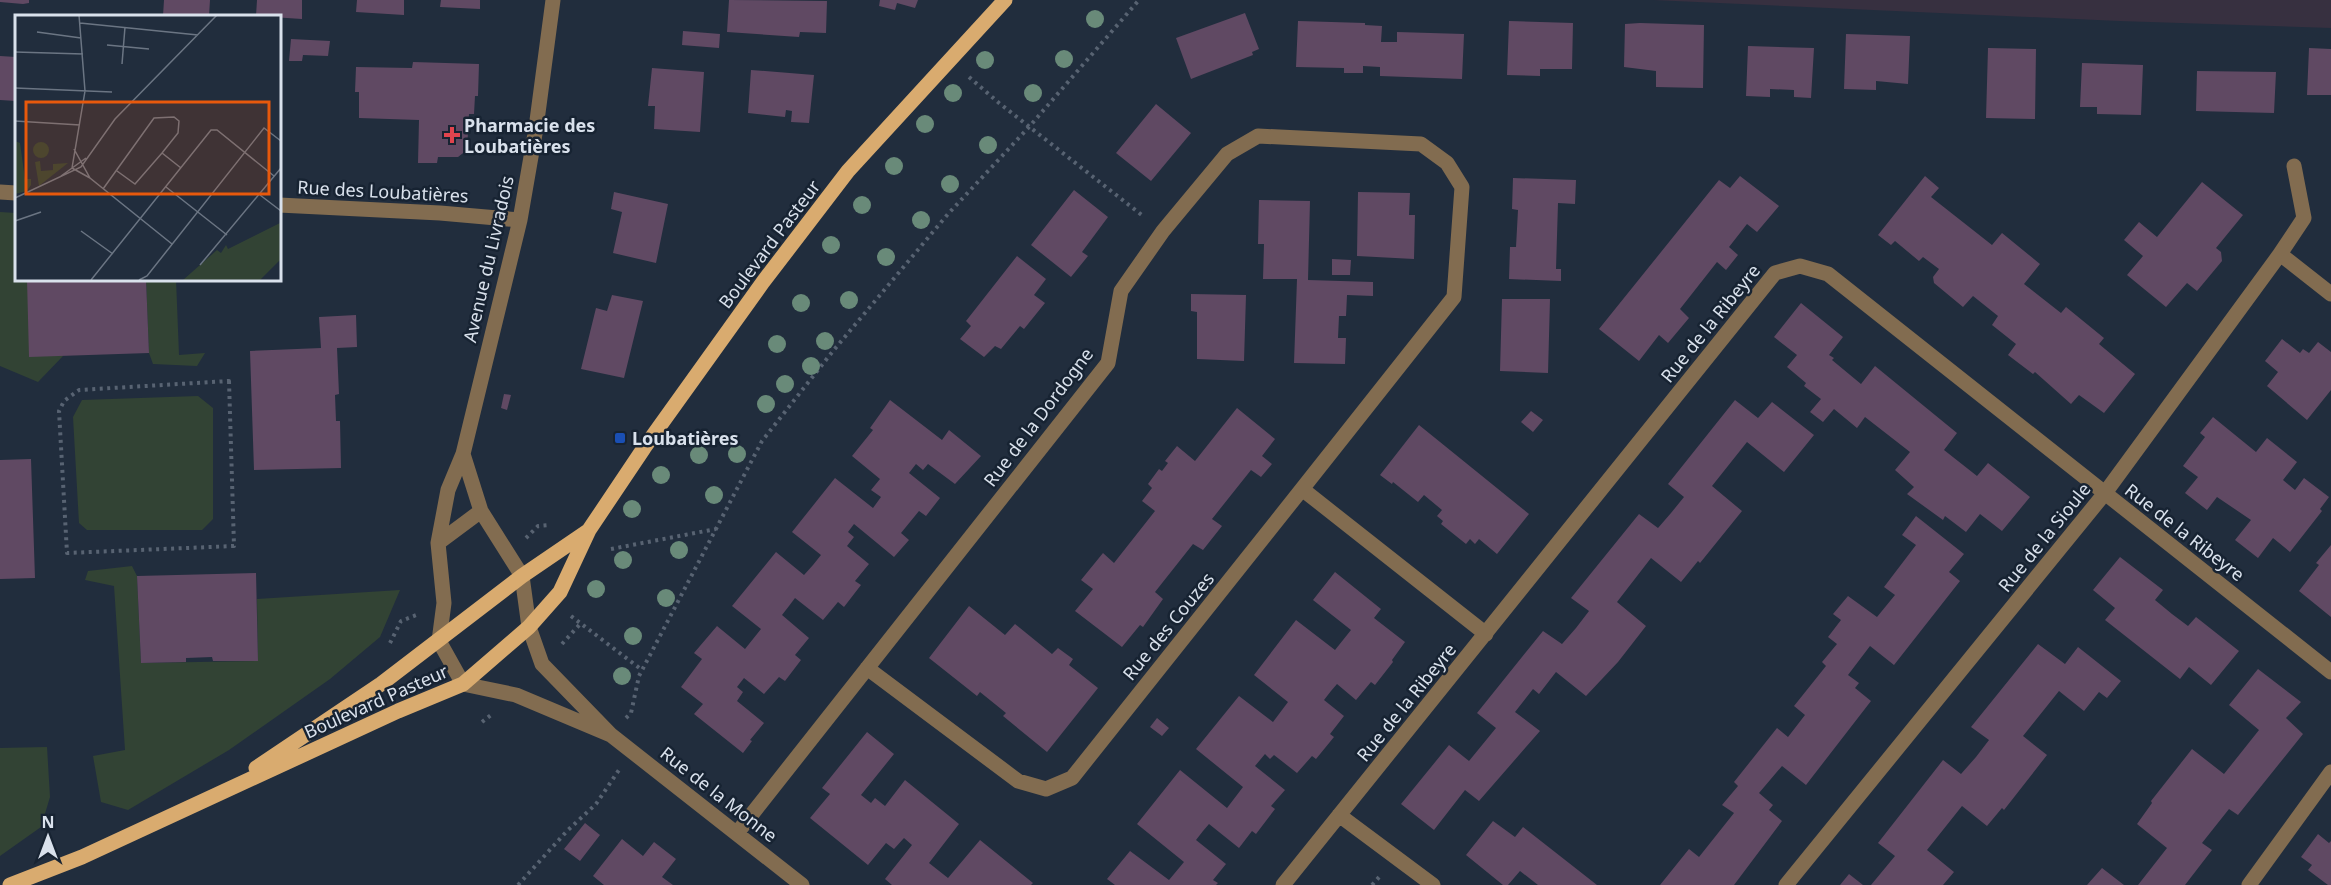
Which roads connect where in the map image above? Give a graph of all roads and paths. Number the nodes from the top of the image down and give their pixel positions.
1 (553, 0) edge
2 (1005, 0) edge
3 (1139, 0) edge
4 (949, 59) junction
5 (1029, 127) junction
6 (2294, 166) dead end
7 (0, 192) edge
8 (15, 193) edge
9 (280, 205) edge
10 (520, 220) junction
11 (1163, 231) junction
12 (2280, 254) junction
13 (2331, 294) edge
14 (463, 454) junction
15 (1302, 489) junction
16 (2104, 493) junction
17 (481, 511) junction
18 (716, 529) junction
19 (589, 531) junction
20 (438, 543) junction
21 (67, 553) joint
22 (606, 557) dead end
23 (522, 576) junction
24 (576, 606) dead end
25 (529, 627) junction
26 (1486, 634) junction
27 (439, 641) junction
28 (867, 668) junction
29 (642, 670) junction
30 (2331, 672) edge
31 (463, 684) junction
32 (631, 713) dead end
33 (611, 735) junction
34 (609, 765) dead end
35 (2331, 772) edge
36 (218, 793) junction
37 (1339, 815) junction
38 (737, 833) junction
39 (10, 885) edge
40 (518, 885) edge
41 (802, 885) edge
42 (1283, 885) edge
43 (1433, 885) edge
44 (1786, 885) edge
45 (2249, 885) edge

1 - 10 street, Avenue du Livradois
2 - 4 main road, Boulevard Pasteur
3 - 5 path
4 - 5 path
4 - 19 main road, Boulevard Pasteur
5 - 11 path
5 - 18 path
6 - 12 street, Rue de la Sioule
7 - 8 street
9 - 10 street, Rue des Loubatières
10 - 14 street, Avenue du Livradois
11 - 15 street, Rue de la Dordogne
11 - 28 street, Rue de la Dordogne
12 - 13 street
12 - 16 street, Rue de la Sioule
14 - 17 street
14 - 20 street, Avenue du Livradois
15 - 26 street
15 - 28 street, Rue des Couzes
16 - 26 street, Rue de la Ribeyre
16 - 30 street, Rue de la Ribeyre
16 - 44 street, Rue de la Sioule
17 - 20 street
17 - 23 street
18 - 22 path
18 - 29 path
19 - 23 main road, Boulevard Pasteur
19 - 25 main road, Boulevard Pasteur
20 - 27 street, Avenue du Livradois
21 - 21 path
23 - 25 street, Rue de la Monne
23 - 27 main road, Boulevard Pasteur
24 - 29 path
25 - 31 main road, Boulevard Pasteur
25 - 33 street, Rue de la Monne
26 - 37 street, Rue de la Ribeyre
27 - 31 street
27 - 36 main road, Boulevard Pasteur
28 - 38 street, Rue de la Dordogne
29 - 32 path
31 - 33 street, Rue de la Monne
31 - 36 main road, Boulevard Pasteur
33 - 38 street, Rue de la Monne
34 - 40 path
35 - 45 street
36 - 39 main road, Boulevard Pasteur
37 - 42 street, Rue de la Ribeyre
37 - 43 street
38 - 41 street, Rue de la Monne

